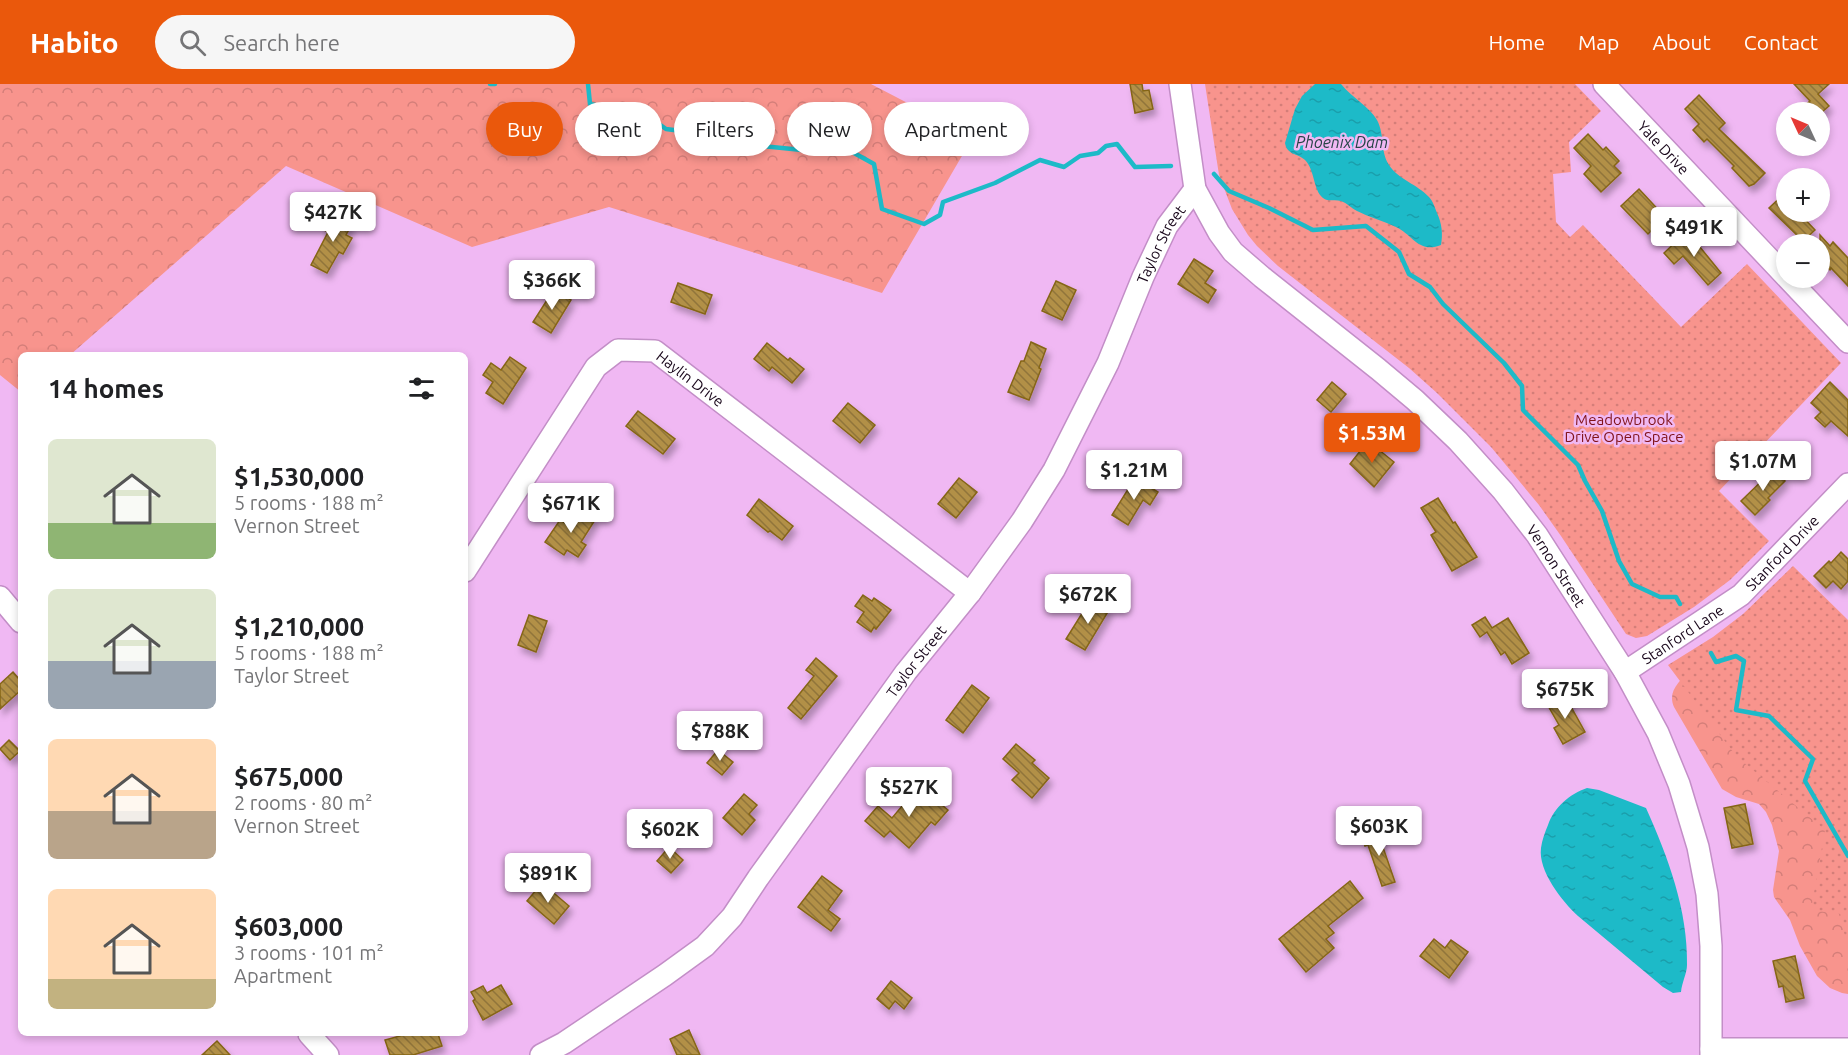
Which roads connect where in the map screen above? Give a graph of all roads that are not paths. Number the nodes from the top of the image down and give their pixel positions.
1 (1180, 84) edge
2 (1604, 84) edge
3 (1195, 189) junction
4 (1848, 342) edge
5 (1848, 484) edge
6 (468, 566) edge
7 (970, 593) junction
8 (1741, 596) joint
9 (0, 597) edge
10 (18, 618) edge
11 (1625, 672) junction
12 (311, 1036) edge
13 (1848, 1049) edge
14 (1711, 1052) edge
15 (328, 1055) edge
16 (541, 1055) edge

1 - 3 street
2 - 4 street, Yale Drive
3 - 7 street, Taylor Street
3 - 11 street, Vernon Street
5 - 8 street, Stanford Drive
6 - 7 street, Haylin Drive
7 - 16 street, Taylor Street
8 - 11 street, Stanford Lane
9 - 10 street
11 - 14 street, Vernon Street
12 - 15 street
13 - 14 street

